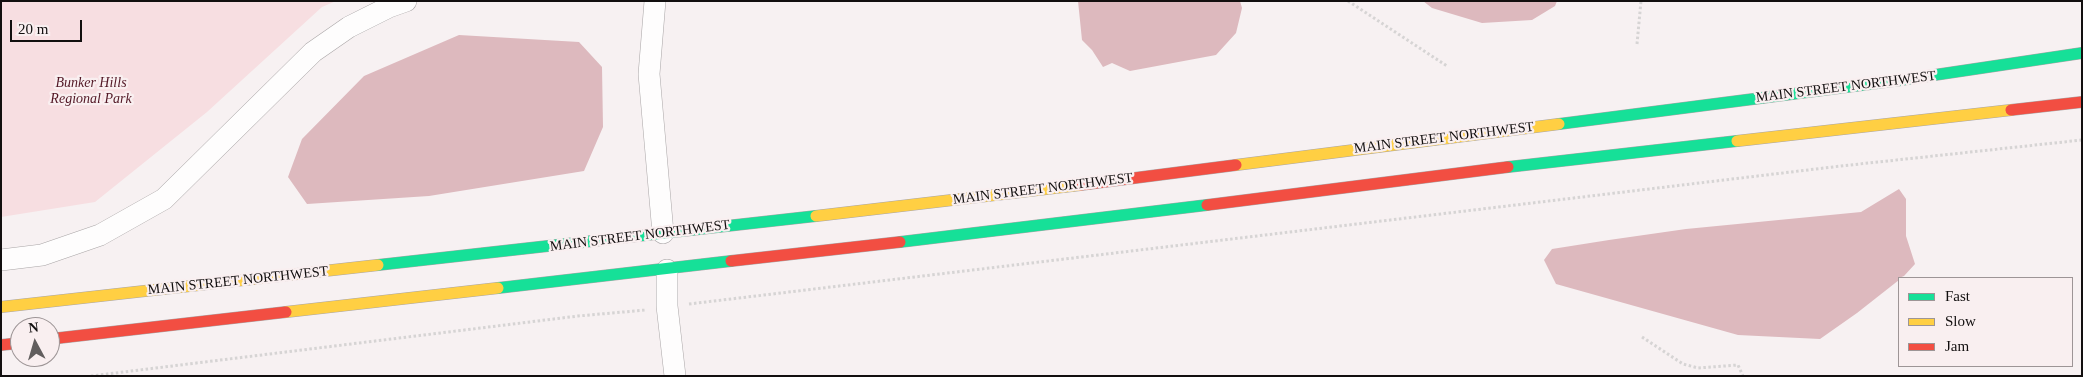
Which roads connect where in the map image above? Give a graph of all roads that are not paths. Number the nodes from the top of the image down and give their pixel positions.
1 (406, 1) edge
2 (650, 2) edge
3 (2082, 54) edge
4 (2082, 102) edge
5 (664, 233) junction
6 (1, 260) edge
7 (667, 270) junction
8 (1, 307) edge
9 (60, 338) edge
10 (675, 376) edge

1 - 6 street
2 - 5 street
3 - 5 main road, MAIN STREET NORTHWEST
4 - 7 main road
5 - 8 main road, MAIN STREET NORTHWEST
7 - 9 main road
7 - 10 street

